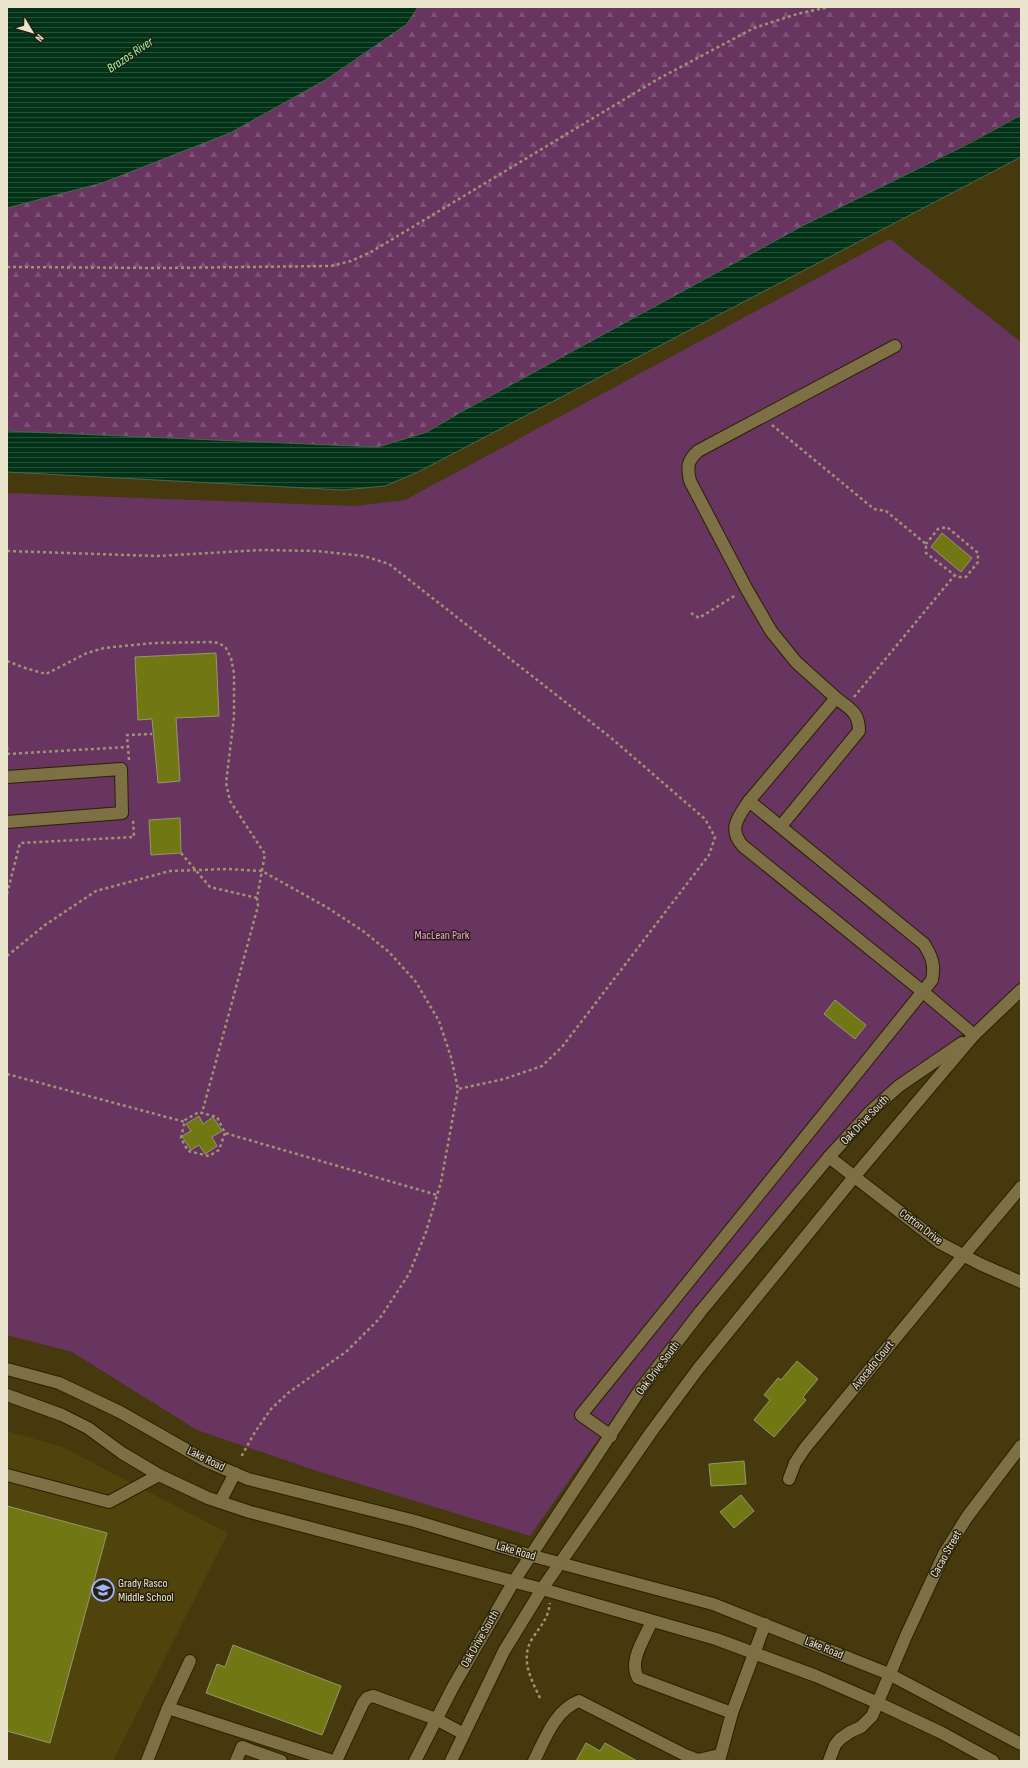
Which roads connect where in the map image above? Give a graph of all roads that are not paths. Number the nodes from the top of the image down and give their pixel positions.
1 (895, 346) dead end
2 (836, 698) junction
3 (7, 777) edge
4 (749, 801) junction
5 (7, 822) edge
6 (781, 826) junction
7 (1021, 990) edge
8 (922, 991) junction
9 (974, 1035) junction
10 (829, 1157) junction
11 (854, 1177) junction
12 (1021, 1187) edge
13 (963, 1256) junction
14 (1021, 1282) edge
15 (7, 1370) edge
16 (7, 1395) edge
17 (611, 1436) junction
18 (1021, 1446) edge
19 (235, 1473) junction
20 (7, 1475) edge
21 (159, 1475) junction
22 (789, 1479) dead end
23 (220, 1502) junction
24 (530, 1555) junction
25 (560, 1564) junction
26 (514, 1582) junction
27 (542, 1589) junction
28 (652, 1621) junction
29 (765, 1624) junction
30 (754, 1654) junction
31 (190, 1661) dead end
32 (889, 1674) junction
33 (878, 1703) junction
34 (168, 1708) junction
35 (732, 1713) junction
36 (436, 1719) junction
37 (464, 1734) junction
38 (1021, 1744) edge
39 (719, 1758) edge
40 (147, 1761) edge
41 (236, 1761) edge
42 (281, 1761) edge
43 (335, 1761) edge
44 (415, 1761) edge
45 (451, 1761) edge
46 (534, 1761) edge
47 (829, 1761) edge
48 (993, 1761) edge

1 - 2 street
2 - 4 street
2 - 6 street
3 - 5 street
4 - 6 street
4 - 8 street
6 - 8 street
7 - 9 street, Oak Drive South
8 - 9 street
8 - 17 street
9 - 10 street, Oak Drive South
9 - 11 street, Oak Drive South
10 - 11 street, Cotton Drive
10 - 17 street, Oak Drive South
11 - 13 street, Cotton Drive
11 - 25 street, Oak Drive South
12 - 13 street, Avocado Court
13 - 14 street, Cotton Drive
13 - 22 street, Avocado Court
15 - 19 street, Lake Road
16 - 21 street
17 - 24 street, Oak Drive South
18 - 32 street, Cacao Street
19 - 23 street
19 - 24 street, Lake Road
20 - 21 street
21 - 23 street
23 - 26 street
24 - 25 street, Lake Road
24 - 26 street, Oak Drive South
25 - 27 street, Oak Drive South
25 - 29 street, Lake Road
26 - 27 street
26 - 36 street, Oak Drive South
27 - 28 street
27 - 37 street, Oak Drive South
28 - 30 street
28 - 35 street
29 - 30 street
29 - 32 street, Lake Road
30 - 33 street
30 - 35 street
31 - 34 street
32 - 33 street, Cacao Street
32 - 38 street, Lake Road
33 - 47 street, Cacao Street
33 - 48 street
34 - 40 street
34 - 43 street
35 - 39 street
36 - 37 street
36 - 43 street
36 - 44 street, Oak Drive South
37 - 45 street, Oak Drive South
39 - 46 street
41 - 42 street

